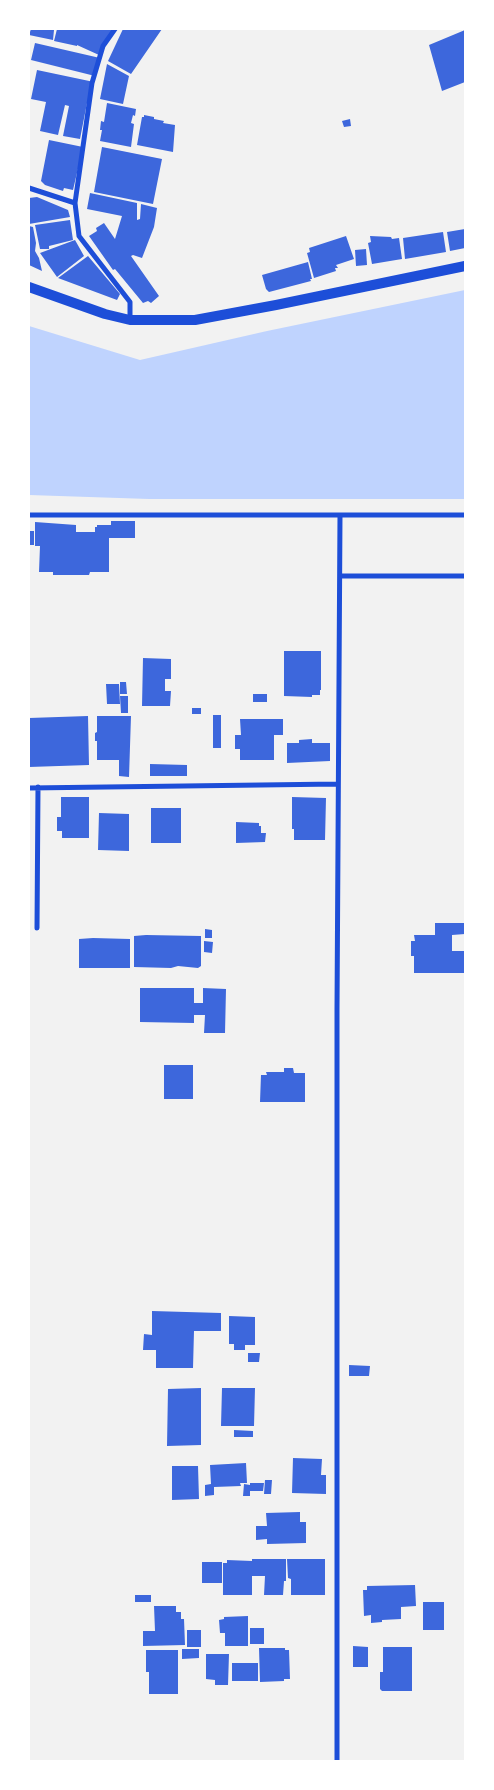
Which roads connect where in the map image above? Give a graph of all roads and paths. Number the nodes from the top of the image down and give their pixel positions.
1 (115, 29) edge
2 (29, 188) edge
3 (75, 202) junction
4 (465, 266) edge
5 (29, 287) edge
6 (130, 320) junction
7 (29, 515) edge
8 (340, 515) junction
9 (465, 515) edge
10 (340, 576) junction
11 (465, 576) edge
12 (338, 784) junction
13 (29, 788) edge
14 (38, 788) junction
15 (37, 928) dead end
16 (337, 1761) edge

1 - 3 street
2 - 3 street
3 - 6 street
4 - 6 main road
5 - 6 main road
7 - 8 street
8 - 9 street
8 - 10 street
10 - 11 street
10 - 12 street
12 - 14 street
12 - 16 street
13 - 14 street
14 - 15 street

